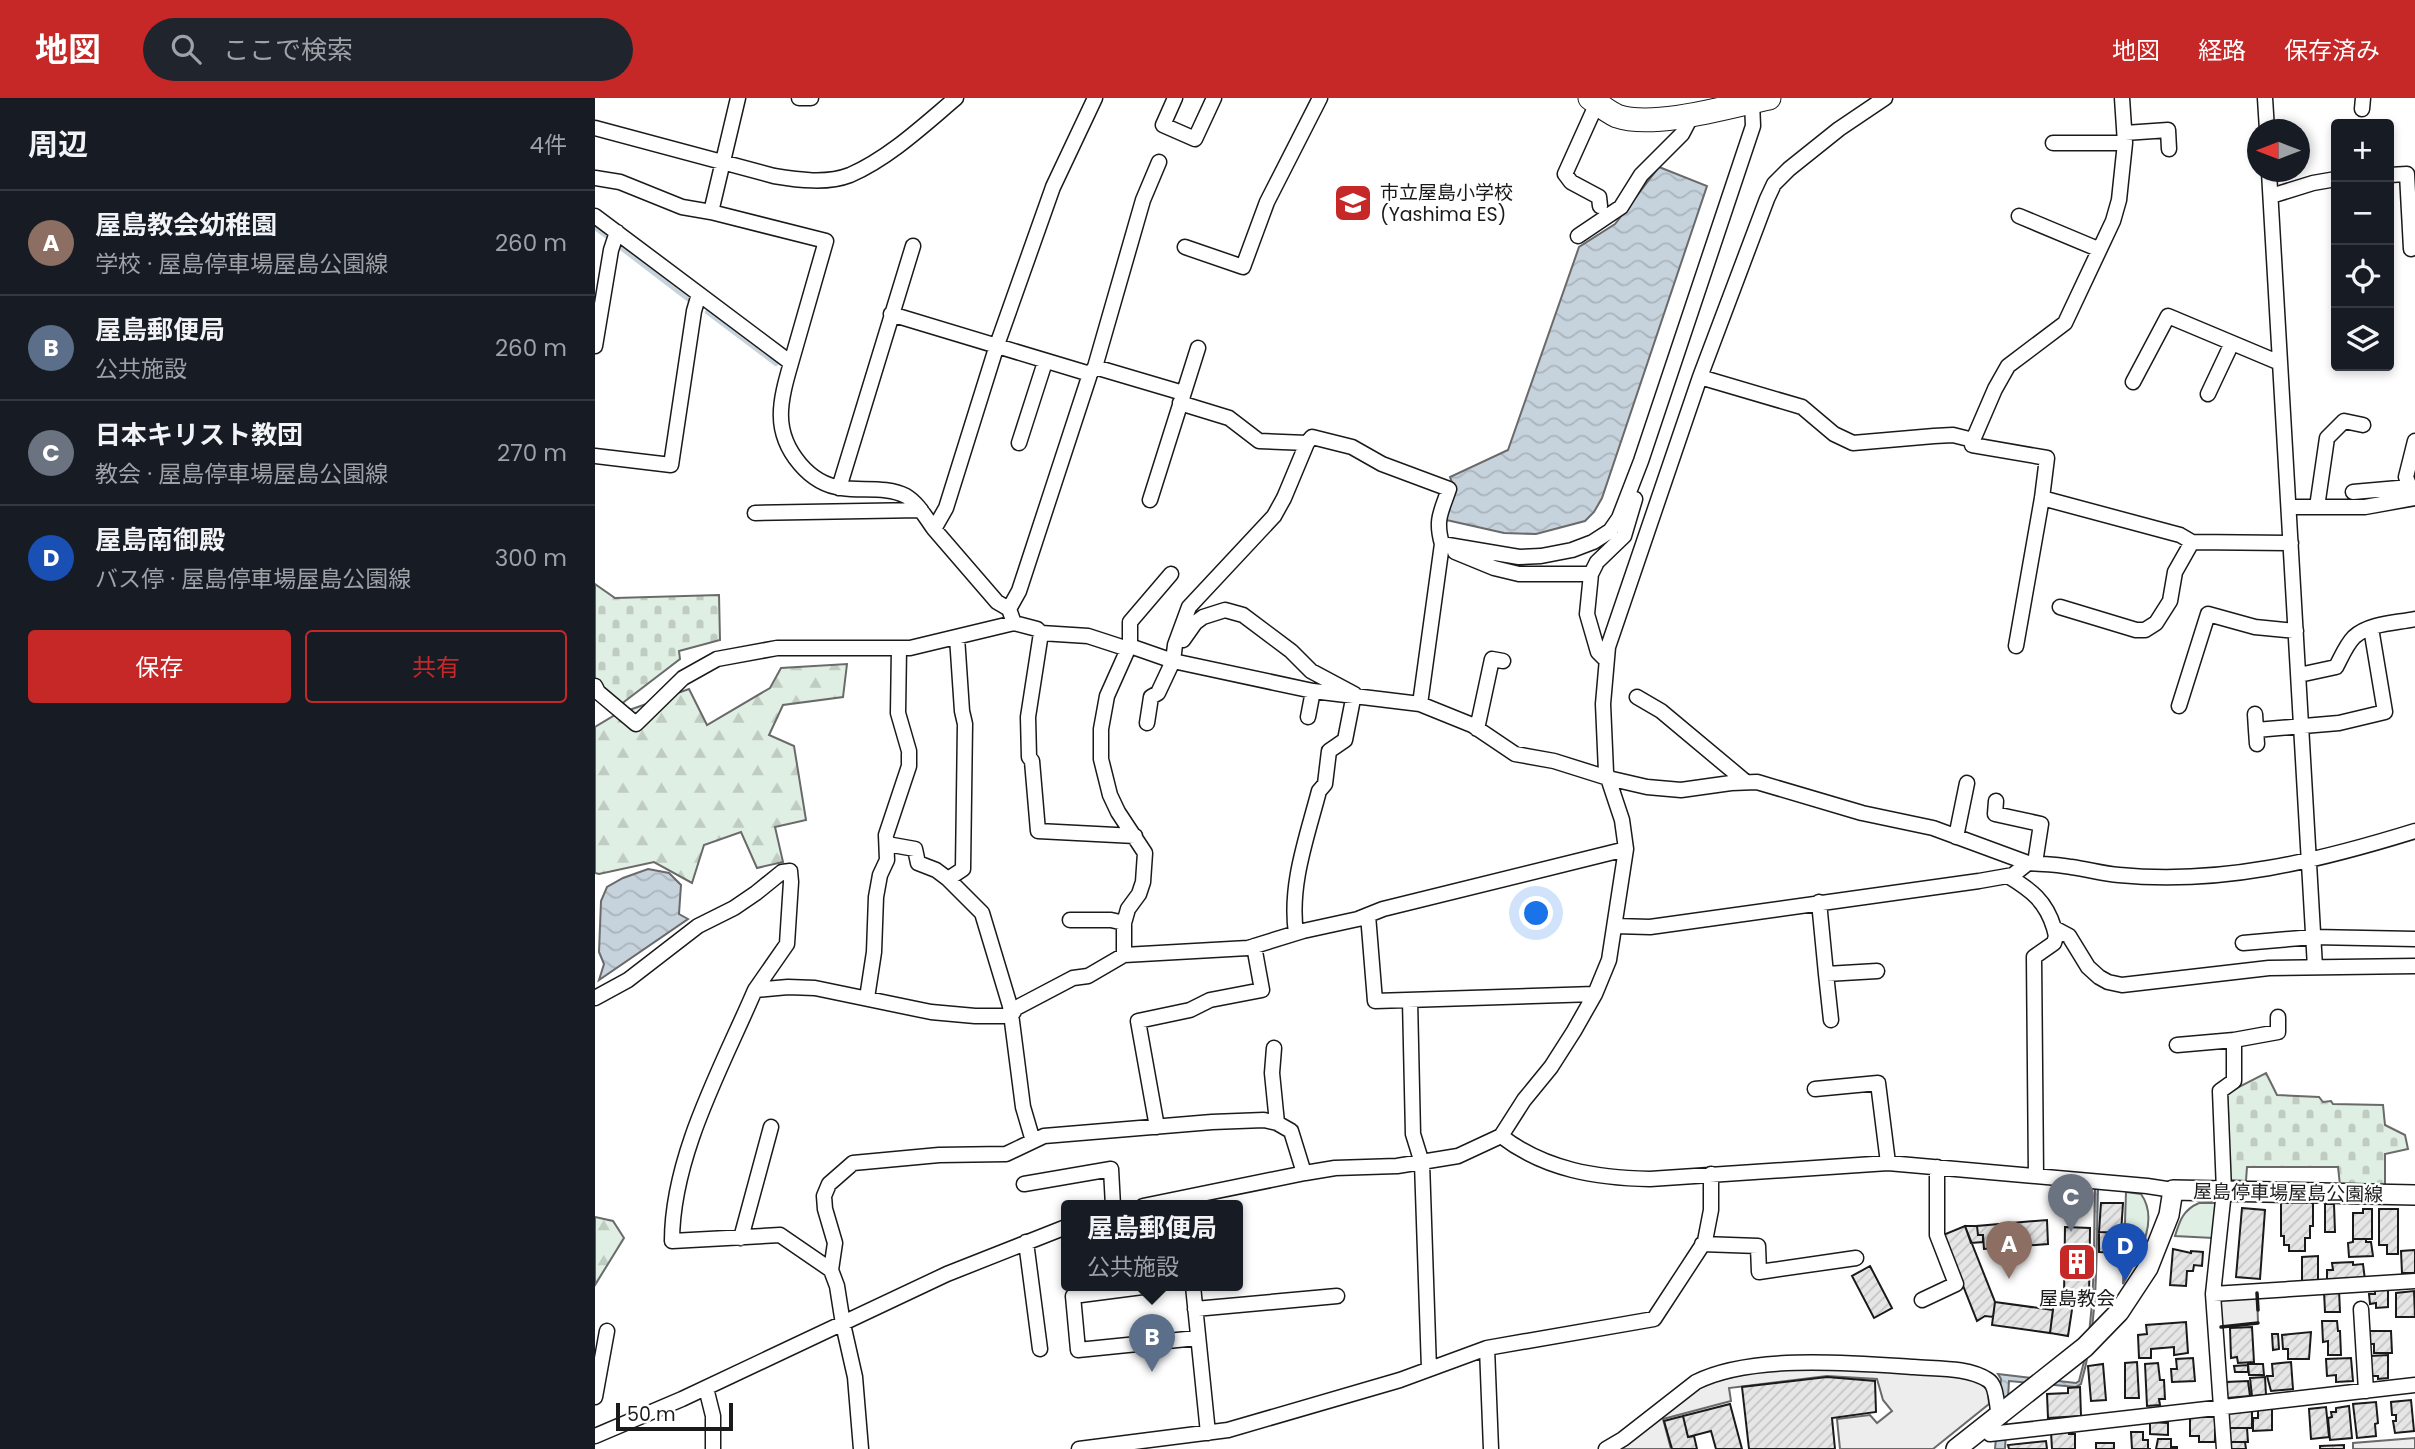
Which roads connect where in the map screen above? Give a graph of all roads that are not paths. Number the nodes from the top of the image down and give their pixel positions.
1 (738, 98) edge
2 (799, 98) edge
3 (811, 98) edge
4 (956, 98) edge
5 (1095, 98) edge
6 (1175, 98) edge
7 (1214, 98) edge
8 (1320, 98) edge
9 (1885, 98) edge
10 (2122, 98) edge
11 (2265, 98) edge
12 (1593, 100) edge
13 (1761, 100) edge
14 (1692, 115) junction
15 (2266, 119) edge
16 (595, 128) edge
17 (2125, 138) junction
18 (2053, 143) dead end
19 (2169, 149) dead end
20 (1159, 162) dead end
21 (723, 163) junction
22 (2394, 174) edge
23 (595, 178) edge
24 (2331, 180) edge
25 (2270, 182) edge
26 (2271, 196) junction
27 (1601, 206) dead end
28 (711, 212) junction
29 (595, 216) edge
30 (2019, 216) dead end
31 (617, 232) junction
32 (1578, 236) dead end
33 (912, 246) dead end
34 (1185, 247) dead end
35 (2098, 248) junction
36 (2411, 249) dead end
37 (699, 294) junction
38 (891, 314) junction
39 (2232, 343) junction
40 (997, 345) junction
41 (595, 346) edge
42 (1198, 348) dead end
43 (1045, 362) junction
44 (791, 363) junction
45 (2280, 363) junction
46 (1092, 371) junction
47 (1700, 377) junction
48 (2133, 382) dead end
49 (2209, 394) dead end
50 (1182, 398) junction
51 (2363, 425) dead end
52 (1973, 440) junction
53 (2415, 441) edge
54 (1019, 443) dead end
55 (1307, 443) junction
56 (595, 456) edge
57 (1641, 461) junction
58 (839, 488) junction
59 (2353, 492) dead end
60 (2413, 493) edge
61 (2042, 498) junction
62 (1150, 500) dead end
63 (2289, 507) junction
64 (2317, 508) junction
65 (921, 510) junction
66 (755, 513) dead end
67 (934, 529) junction
68 (2192, 542) junction
69 (2291, 543) junction
70 (1442, 544) junction
71 (1171, 574) dead end
72 (1591, 574) junction
73 (2060, 607) dead end
74 (1011, 616) junction
75 (2415, 619) edge
76 (2371, 628) junction
77 (2296, 631) junction
78 (1041, 633) junction
79 (957, 637) junction
80 (2016, 646) dead end
81 (1129, 647) junction
82 (899, 648) junction
83 (1174, 659) junction
84 (1606, 660) junction
85 (1503, 661) dead end
86 (2299, 675) junction
87 (595, 686) edge
88 (1313, 691) junction
89 (1354, 694) junction
90 (1637, 697) dead end
91 (1420, 704) junction
92 (2179, 706) dead end
93 (2255, 713) dead end
94 (1308, 717) dead end
95 (1146, 723) dead end
96 (2302, 726) junction
97 (1477, 729) junction
98 (1608, 778) junction
99 (1747, 782) junction
100 (1967, 783) dead end
101 (1996, 801) dead end
102 (2415, 831) edge
103 (1135, 836) junction
104 (1956, 837) junction
105 (887, 845) junction
106 (1626, 849) junction
107 (2310, 861) junction
108 (2032, 863) junction
109 (2008, 876) junction
110 (948, 879) junction
111 (1819, 902) junction
112 (1368, 915) junction
113 (1070, 920) dead end
114 (1124, 923) junction
115 (1615, 926) junction
116 (2054, 928) junction
117 (1296, 933) junction
118 (2313, 937) junction
119 (2415, 939) edge
120 (2243, 943) dead end
121 (1254, 946) junction
122 (1124, 956) junction
123 (2415, 966) edge
124 (2315, 967) junction
125 (1877, 971) dead end
126 (1826, 974) junction
127 (755, 990) junction
128 (1595, 994) junction
129 (595, 998) edge
130 (867, 998) junction
131 (1410, 1000) junction
132 (1011, 1016) junction
133 (2278, 1017) dead end
134 (1831, 1020) dead end
135 (2234, 1040) junction
136 (2177, 1045) dead end
137 (1274, 1048) dead end
138 (1815, 1088) dead end
139 (1277, 1123) junction
140 (771, 1127) dead end
141 (1157, 1127) junction
142 (1501, 1136) junction
143 (1033, 1141) junction
144 (1422, 1163) junction
145 (1888, 1164) junction
146 (1937, 1167) junction
147 (1304, 1173) junction
148 (1711, 1174) junction
149 (2036, 1176) junction
150 (1024, 1184) dead end
151 (2173, 1190) junction
152 (2224, 1191) junction
153 (2415, 1195) edge
154 (1113, 1200) edge
155 (1189, 1200) edge
156 (1061, 1229) edge
157 (741, 1238) junction
158 (1026, 1242) junction
159 (1702, 1244) junction
160 (1856, 1258) dead end
161 (831, 1270) junction
162 (2415, 1281) edge
163 (1112, 1291) edge
164 (1193, 1291) edge
165 (2213, 1294) junction
166 (1337, 1296) dead end
167 (1922, 1300) dead end
168 (2361, 1309) dead end
169 (1195, 1310) junction
170 (843, 1325) junction
171 (607, 1331) dead end
172 (1197, 1338) junction
173 (1487, 1348) junction
174 (1040, 1349) dead end
175 (1429, 1369) junction
176 (2415, 1385) edge
177 (706, 1388) junction
178 (2365, 1391) junction
179 (595, 1397) edge
180 (2222, 1408) junction
181 (1991, 1425) junction
182 (1208, 1433) junction
183 (595, 1436) edge
184 (713, 1449) edge
185 (860, 1449) edge
186 (1079, 1449) edge
187 (1491, 1449) edge
188 (1606, 1449) edge
189 (1955, 1449) edge
190 (1989, 1449) edge
191 (2224, 1449) edge

1 - 21 street
2 - 3 street
4 - 21 street
5 - 40 street
6 - 7 street
8 - 34 street
9 - 47 street
10 - 17 street
11 - 15 street
12 - 14 main road
12 - 27 street
13 - 14 main road
13 - 57 street
14 - 32 street
16 - 21 street
17 - 18 street
17 - 19 street
17 - 35 street
20 - 46 street
21 - 28 street
22 - 36 street
23 - 28 street
24 - 26 street
25 - 26 street
26 - 45 street
28 - 44 street
29 - 31 street
30 - 35 street
31 - 37 street
31 - 41 street
33 - 38 street
35 - 52 street
37 - 44 street
37 - 56 street
38 - 40 street
38 - 58 street
39 - 45 street
39 - 48 street
39 - 49 street
40 - 43 street
40 - 67 street
42 - 50 street
43 - 46 street
43 - 54 street
44 - 58 street
45 - 63 street
46 - 50 street
46 - 74 street
47 - 52 street
47 - 84 street
50 - 55 street
50 - 62 street
51 - 64 street
52 - 61 street
53 - 60 street
55 - 70 street
55 - 83 street
57 - 70 street
57 - 72 street
58 - 65 street
59 - 60 street
60 - 64 street
61 - 68 street
61 - 80 street
63 - 64 street
63 - 69 street
65 - 66 street
65 - 67 street
67 - 74 street
68 - 69 street
68 - 73 street
69 - 77 street
70 - 72 street
70 - 91 street
71 - 81 street
72 - 84 street
74 - 78 street
74 - 79 street
75 - 76 street
76 - 86 street
76 - 96 street
77 - 86 street
77 - 92 street
78 - 81 street
78 - 103 street
79 - 82 street
79 - 110 street
81 - 83 street
81 - 103 street
82 - 87 street
82 - 105 street
83 - 88 street
83 - 89 street
83 - 95 street
84 - 98 street
85 - 97 street
86 - 96 street
88 - 89 street
88 - 94 street
89 - 91 street
89 - 117 street
90 - 99 street
91 - 97 street
93 - 96 street
96 - 107 street
97 - 98 street
98 - 99 street
98 - 106 street
99 - 104 street
100 - 104 street
101 - 108 street
102 - 107 street
103 - 114 street
104 - 108 street
105 - 110 street
105 - 130 street
106 - 112 street
106 - 115 street
107 - 108 street
107 - 118 street
108 - 109 street
109 - 111 street
109 - 116 street
110 - 132 street
111 - 115 street
111 - 126 street
112 - 117 street
112 - 131 street
113 - 114 street
114 - 122 street
115 - 128 street
116 - 124 street
116 - 149 street
117 - 121 street
118 - 119 street
118 - 120 street
118 - 124 street
121 - 122 street
121 - 141 street
122 - 132 street
123 - 124 street
125 - 126 street
126 - 134 street
127 - 129 street
127 - 130 street
127 - 157 street
128 - 131 street
128 - 142 street
130 - 132 street
131 - 144 street
132 - 143 street
133 - 135 street
135 - 136 street
135 - 152 street
137 - 139 street
138 - 145 street
139 - 141 street
139 - 147 street
140 - 157 street
141 - 143 street
142 - 144 street
142 - 148 street
143 - 161 street
144 - 147 street
144 - 175 street
145 - 146 street
145 - 148 street
146 - 149 street
146 - 167 street
147 - 155 street
148 - 159 street
149 - 151 street
150 - 154 street
151 - 152 main road, 屋島停車場屋島公園線
151 - 181 main road, 屋島停車場屋島公園線
152 - 153 main road, 屋島停車場屋島公園線
152 - 165 street
156 - 158 street
157 - 161 street
158 - 170 street
158 - 174 street
159 - 160 street
159 - 173 street
161 - 170 street
162 - 165 street
163 - 172 street
164 - 169 street
165 - 180 street
166 - 169 street
168 - 178 street
169 - 172 street
170 - 177 street
170 - 185 street
171 - 179 street
172 - 182 street
173 - 175 street
173 - 187 street
175 - 182 street
176 - 178 street
177 - 183 street
177 - 184 street
178 - 180 street
180 - 181 street
180 - 191 street
181 - 188 street
181 - 189 main road, 屋島停車場屋島公園線
181 - 190 street
182 - 186 street

